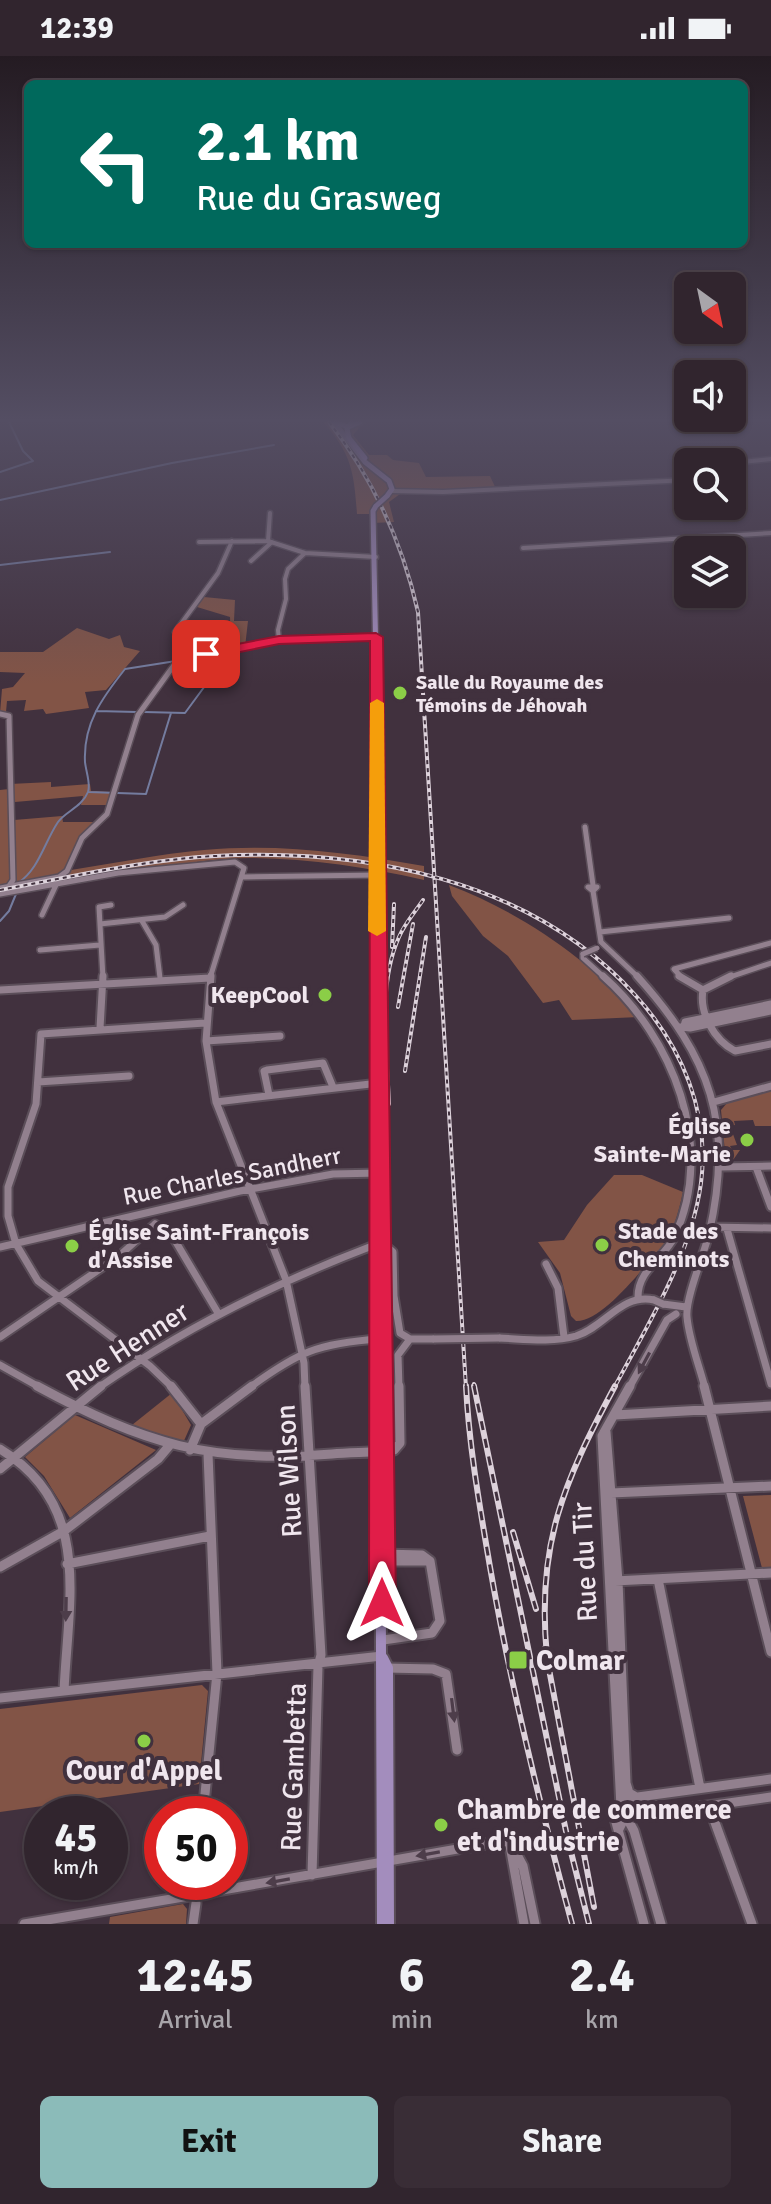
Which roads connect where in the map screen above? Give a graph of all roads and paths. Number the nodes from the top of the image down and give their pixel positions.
1 (374, 509) edge
2 (270, 513) dead end
3 (771, 533) edge
4 (232, 541) junction
5 (270, 541) junction
6 (199, 542) dead end
7 (523, 548) dead end
8 (305, 553) junction
9 (376, 557) junction
10 (251, 561) dead end
11 (376, 637) junction
12 (279, 640) junction
13 (230, 650) junction
14 (4, 714) edge
15 (585, 827) dead end
16 (378, 868) junction
17 (242, 877) junction
18 (57, 883) junction
19 (15, 887) junction
20 (0, 888) edge
21 (0, 894) edge
22 (111, 905) dead end
23 (183, 905) dead end
24 (42, 915) dead end
25 (729, 918) dead end
26 (142, 921) junction
27 (100, 924) junction
28 (600, 932) junction
29 (771, 943) edge
30 (100, 945) junction
31 (600, 947) junction
32 (40, 950) dead end
33 (771, 963) edge
34 (160, 978) junction
35 (210, 978) junction
36 (103, 982) junction
37 (0, 990) edge
38 (703, 990) junction
39 (771, 1004) edge
40 (771, 1011) edge
41 (707, 1021) junction
42 (205, 1023) junction
43 (682, 1026) junction
44 (100, 1028) junction
45 (280, 1036) dead end
46 (206, 1041) junction
47 (771, 1044) edge
48 (129, 1076) dead end
49 (38, 1082) junction
50 (379, 1083) junction
51 (771, 1086) edge
52 (333, 1087) junction
53 (269, 1095) junction
54 (216, 1102) junction
55 (714, 1102) junction
56 (771, 1166) edge
57 (720, 1167) junction
58 (756, 1167) junction
59 (379, 1173) junction
60 (253, 1189) junction
61 (771, 1207) edge
62 (153, 1210) junction
63 (155, 1224) junction
64 (710, 1227) junction
65 (771, 1228) edge
66 (727, 1229) junction
67 (14, 1243) junction
68 (380, 1246) junction
69 (0, 1247) edge
70 (546, 1264) dead end
71 (286, 1280) junction
72 (56, 1297) junction
73 (638, 1297) junction
74 (680, 1310) junction
75 (218, 1313) junction
76 (0, 1337) edge
77 (564, 1337) junction
78 (380, 1339) junction
79 (410, 1339) junction
80 (302, 1353) junction
81 (142, 1359) junction
82 (0, 1365) edge
83 (771, 1384) edge
84 (771, 1406) edge
85 (73, 1408) junction
86 (709, 1411) junction
87 (615, 1415) junction
88 (201, 1424) junction
89 (169, 1446) junction
90 (0, 1449) edge
91 (382, 1449) junction
92 (190, 1450) junction
93 (208, 1454) junction
94 (310, 1456) junction
95 (13, 1457) junction
96 (0, 1469) edge
97 (771, 1486) edge
98 (730, 1488) junction
99 (608, 1493) junction
100 (64, 1531) junction
101 (210, 1536) junction
102 (382, 1557) junction
103 (67, 1564) junction
104 (0, 1567) edge
105 (771, 1573) edge
106 (752, 1574) junction
107 (658, 1579) junction
108 (613, 1581) junction
109 (383, 1640) junction
110 (771, 1652) edge
111 (320, 1662) junction
112 (384, 1664) junction
113 (217, 1673) junction
114 (64, 1691) junction
115 (0, 1698) edge
116 (620, 1727) junction
117 (457, 1750) dead end
118 (771, 1779) edge
119 (700, 1788) junction
120 (205, 1796) edge
121 (638, 1796) junction
122 (771, 1797) edge
123 (623, 1799) junction
124 (709, 1806) junction
125 (642, 1815) junction
126 (629, 1818) junction
127 (619, 1829) junction
128 (507, 1841) junction
129 (386, 1862) junction
130 (312, 1875) junction
131 (248, 1882) edge
132 (185, 1900) edge
133 (192, 1900) edge
134 (24, 1924) edge
135 (193, 1924) edge
136 (382, 1924) edge
137 (389, 1924) edge
138 (524, 1924) edge
139 (535, 1924) edge
140 (644, 1924) edge
141 (661, 1924) edge
142 (752, 1924) edge

1 - 9 main road, bridge
2 - 5 street
3 - 7 street
4 - 5 street
4 - 6 street
4 - 13 street
5 - 8 street
5 - 10 street
8 - 9 street
8 - 12 street
9 - 11 main road
11 - 12 street
11 - 16 main road
12 - 13 street
13 - 19 street
14 - 19 street
15 - 28 street
16 - 17 street
16 - 50 main road
17 - 18 street
17 - 35 street, Rue Wilson
18 - 19 street
18 - 24 street
19 - 20 street
19 - 21 street
22 - 27 street
23 - 26 street
25 - 28 street
26 - 27 street
26 - 34 street
27 - 30 street
28 - 31 street
29 - 38 street
30 - 32 street
30 - 36 street
31 - 43 street, Rue du Tir
31 - 73 street, bridge
33 - 38 street
34 - 35 street
34 - 36 street
35 - 42 street, Rue Wilson
36 - 37 street
36 - 44 street
38 - 41 street
39 - 41 street
40 - 41 street
41 - 43 street
41 - 47 street
42 - 44 street
42 - 46 street, Rue Wilson
43 - 55 street, Rue du Tir
44 - 49 street
45 - 46 street
46 - 54 street, Rue Wilson
48 - 49 street
49 - 67 street
50 - 52 street
50 - 59 main road
51 - 55 street
52 - 53 street
52 - 53 street
53 - 54 street
54 - 60 street, Rue Wilson
55 - 57 street, Rue du Tir
56 - 58 street
57 - 58 street
57 - 64 street, Rue du Tir
58 - 61 street
59 - 60 street, Rue Charles Sandherr
59 - 68 main road
60 - 62 street, Rue Charles Sandherr
60 - 71 street, Rue Wilson
62 - 63 street
62 - 67 street, Rue Charles Sandherr
63 - 72 street
63 - 75 street
64 - 66 street
64 - 74 street, Rue du Tir
65 - 66 street
66 - 83 street
67 - 69 street, Rue Charles Sandherr
67 - 72 street
68 - 71 street, Rue Henner
68 - 78 main road
68 - 79 street
70 - 77 street
71 - 75 street, Rue Henner
71 - 80 street, Rue Wilson
72 - 76 street
72 - 81 street
73 - 74 street
73 - 77 street
74 - 86 street
74 -> 87 street, Rue du Tir
75 - 81 street, Rue Henner
77 - 79 street, bridge
78 - 80 street
78 - 91 main road
79 - 91 street
80 - 88 street
80 - 94 street, Rue Wilson
81 - 85 street, Rue Henner
81 - 88 street
82 - 85 street
84 - 86 street
85 - 89 street
85 - 95 street, Rue Henner
86 - 87 street
86 - 98 street
87 - 99 street, Rue du Tir
88 - 92 street
89 - 92 street
89 - 100 street
90 - 95 street
91 - 94 street
91 - 102 main road
92 - 93 street
93 - 94 street
93 - 101 street
94 - 111 street, Rue Wilson
95 - 96 street, Rue Henner
95 - 100 street
97 - 98 street
98 - 99 street
98 - 106 street
99 - 108 street, Rue du Tir
100 - 103 street
100 - 104 street
101 - 103 street
101 - 113 street
102 - 109 main road
102 - 109 street
103 -> 114 street
105 - 106 street
106 - 107 street
106 - 110 street
107 - 108 street
107 - 119 street
108 - 116 street, Rue du Tir
109 - 112 main road
111 - 112 street
111 - 113 street
111 - 130 street, Rue Gambetta
112 -> 117 street
112 - 129 main road
113 - 114 street
113 - 120 street
114 - 115 street
116 - 121 street, Rue du Tir
116 - 123 street, Rue du Tir
118 - 119 street
119 - 121 street
121 - 123 street
121 - 125 street
122 - 124 street
123 - 126 street
123 - 127 street, Rue du Tir
124 - 125 street
124 - 142 street
125 - 126 street
126 - 127 street
126 - 141 street
127 - 140 street, Rue du Tir
128 -> 129 street
128 - 138 street
128 - 139 street
129 - 130 street
129 - 136 main road
129 - 137 main road
130 -> 131 street
132 - 134 street
133 - 135 street

